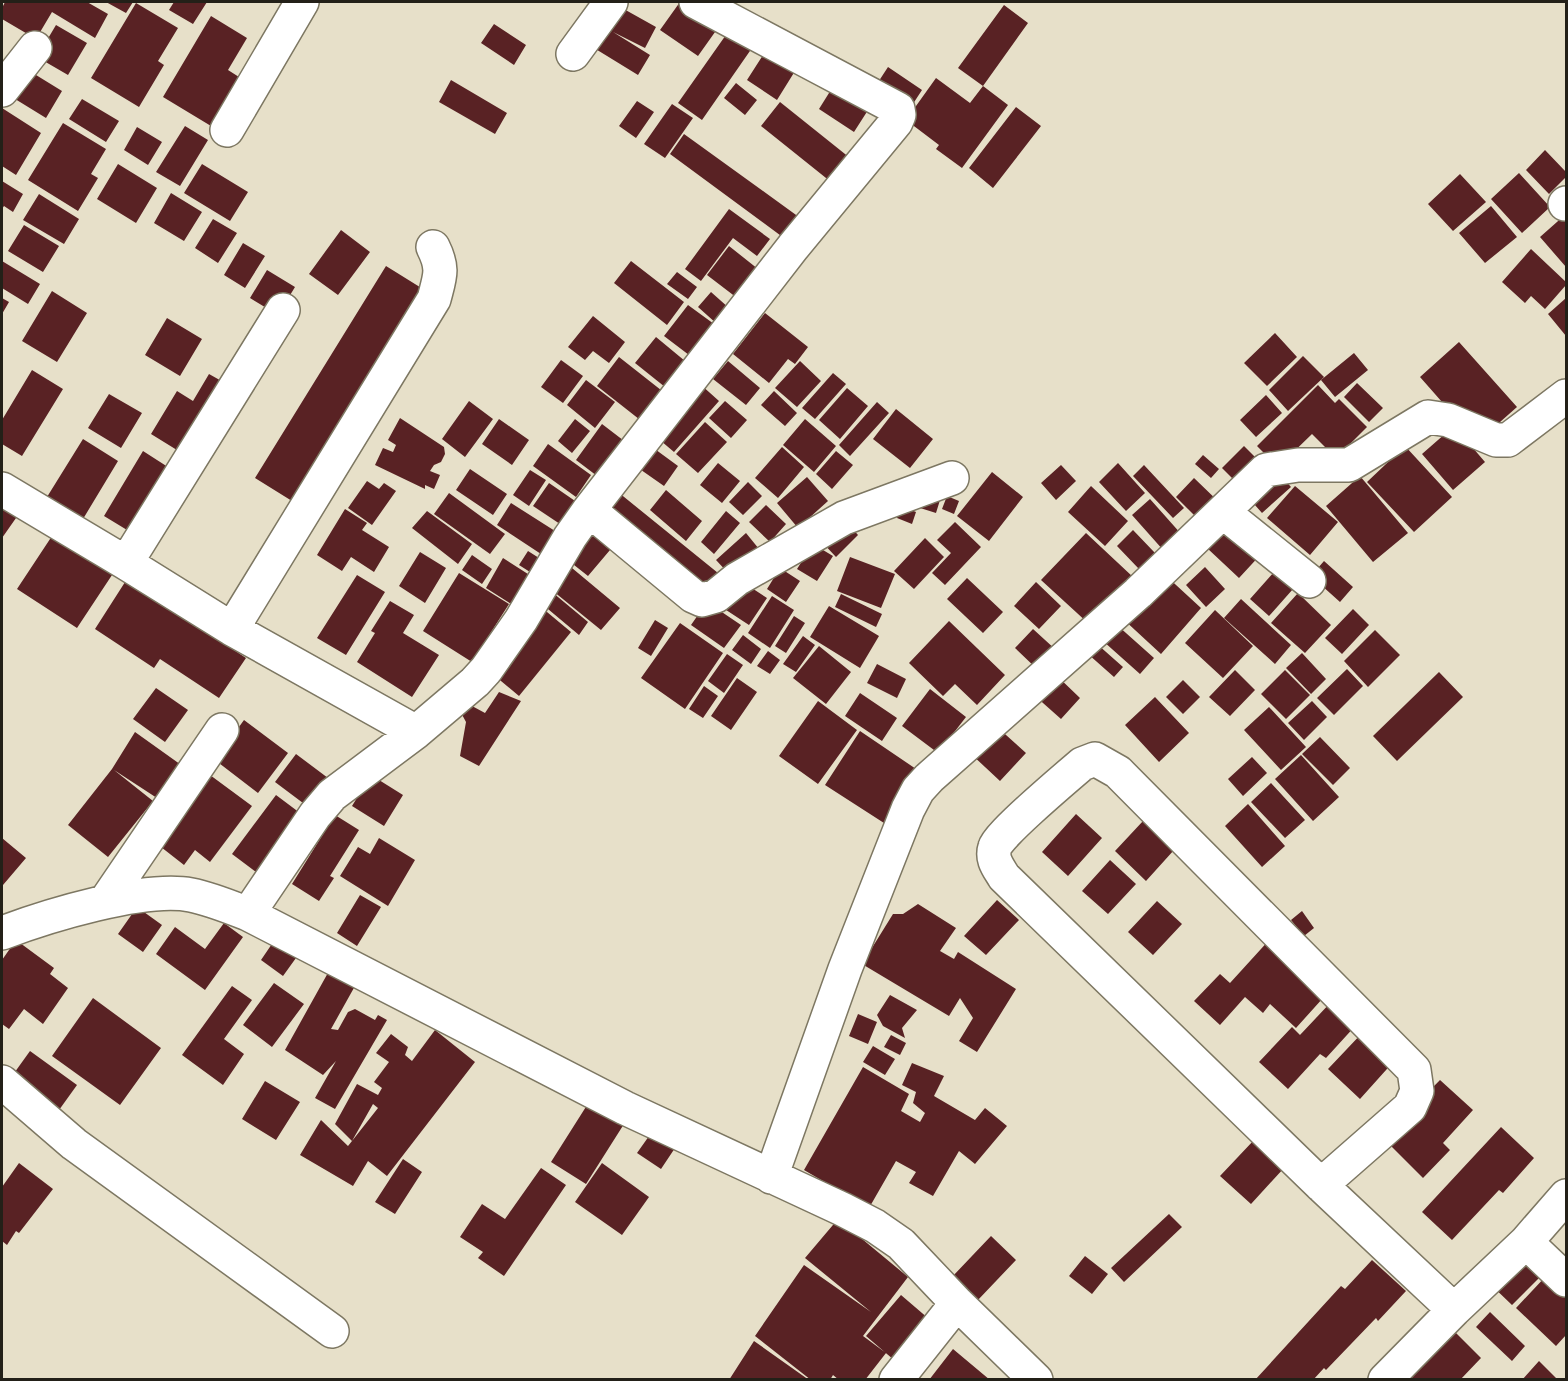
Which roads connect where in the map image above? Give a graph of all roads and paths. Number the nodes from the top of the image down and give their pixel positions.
1 (302, 2) edge
2 (611, 2) edge
3 (714, 6) edge
4 (35, 48) dead end
5 (573, 54) dead end
6 (2, 90) edge
7 (227, 130) dead end
8 (433, 247) dead end
9 (283, 310) dead end
10 (1566, 396) edge
11 (952, 478) dead end
12 (2, 489) edge
13 (589, 510) junction
14 (1223, 512) junction
15 (126, 562) junction
16 (1309, 580) dead end
17 (232, 629) junction
18 (222, 730) dead end
19 (416, 732) junction
20 (105, 902) junction
21 (248, 914) junction
22 (2, 933) edge
23 (2, 1082) edge
24 (771, 1177) junction
25 (1321, 1185) junction
26 (1566, 1196) edge
27 (1526, 1242) junction
28 (1566, 1280) edge
29 (957, 1303) junction
30 (1454, 1310) junction
31 (332, 1331) dead end
32 (896, 1380) edge
33 (1036, 1380) edge
34 (1385, 1380) edge

1 - 7 street
2 - 5 street
3 - 13 street
4 - 6 street
8 - 17 street
9 - 15 street
10 - 14 street
11 - 13 street
12 - 15 street
13 - 19 street
14 - 16 street
14 - 24 street
15 - 17 street
17 - 19 street
18 - 20 street
19 - 21 street
20 - 21 street
20 - 22 street
21 - 24 street
23 - 31 street
24 - 29 street
25 - 25 street
25 - 30 street
26 - 27 street
27 - 28 street
27 - 30 street
29 - 32 street
29 - 33 street
30 - 34 street

